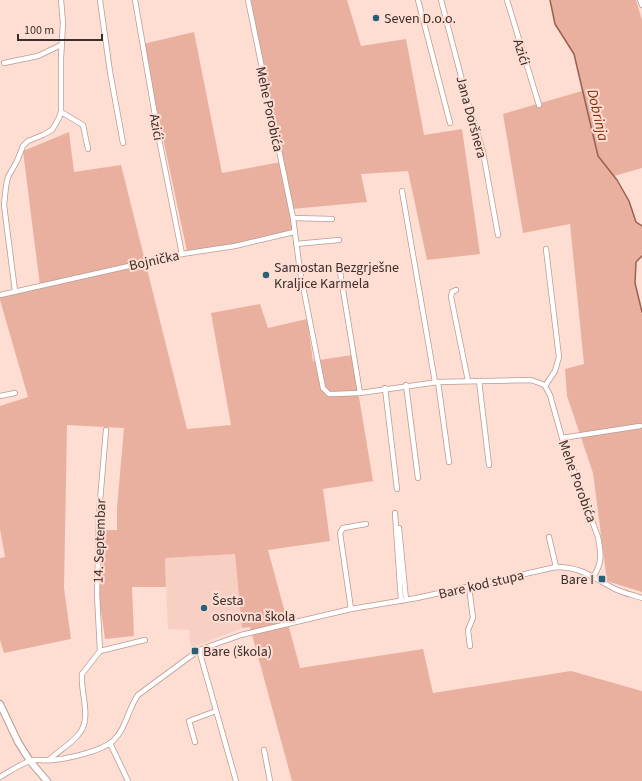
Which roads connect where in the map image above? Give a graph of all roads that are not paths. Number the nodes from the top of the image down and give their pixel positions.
1 (61, 0) edge
2 (100, 0) edge
3 (135, 0) edge
4 (248, 0) edge
5 (418, 0) edge
6 (441, 0) edge
7 (507, 0) edge
8 (640, 0) edge
9 (642, 6) edge
10 (61, 45) junction
11 (4, 63) dead end
12 (539, 104) dead end
13 (61, 112) junction
14 (450, 123) dead end
15 (123, 143) dead end
16 (88, 149) dead end
17 (402, 191) dead end
18 (293, 218) junction
19 (332, 219) dead end
20 (294, 232) junction
21 (498, 235) dead end
22 (339, 240) dead end
23 (296, 244) junction
24 (546, 249) dead end
25 (182, 254) junction
26 (340, 272) dead end
27 (456, 290) dead end
28 (15, 291) junction
29 (0, 295) edge
30 (468, 381) junction
31 (479, 381) junction
32 (436, 382) junction
33 (406, 386) junction
34 (545, 386) junction
35 (385, 388) junction
36 (15, 393) dead end
37 (360, 393) junction
38 (0, 396) edge
39 (640, 426) dead end
40 (106, 430) dead end
41 (562, 438) junction
42 (449, 462) dead end
43 (488, 465) dead end
44 (418, 478) dead end
45 (397, 489) dead end
46 (395, 513) dead end
47 (366, 524) dead end
48 (399, 528) dead end
49 (550, 537) dead end
50 (556, 567) junction
51 (593, 577) junction
52 (469, 587) junction
53 (642, 598) edge
54 (403, 600) junction
55 (351, 609) junction
56 (145, 640) dead end
57 (470, 646) dead end
58 (199, 650) junction
59 (100, 651) junction
60 (0, 704) edge
61 (216, 711) junction
62 (195, 742) dead end
63 (110, 743) junction
64 (264, 750) dead end
65 (49, 760) junction
66 (30, 761) junction
67 (0, 777) edge
68 (47, 781) edge
69 (128, 781) edge
70 (236, 781) edge
71 (270, 781) edge

1 - 10 street
2 - 15 street
3 - 25 street, Azići
4 - 18 street, Mehe Porobića
5 - 14 street
6 - 21 street, Jana Doršnera
7 - 12 street, Azići
8 - 9 street
10 - 11 street
10 - 13 street
13 - 16 street
13 - 28 street
17 - 32 street
18 - 19 street
18 - 20 street, Mehe Porobića
20 - 23 street, Mehe Porobića
20 - 25 street, Bojnička
22 - 23 street
23 - 37 street, Mehe Porobića
24 - 34 street
25 - 28 street, Bojnička
26 - 37 street
27 - 30 street
28 - 29 street, Bojnička
30 - 31 street, Mehe Porobića
30 - 32 street, Mehe Porobića
31 - 34 street, Mehe Porobića
31 - 43 street
32 - 33 street, Mehe Porobića
32 - 42 street
33 - 35 street, Mehe Porobića
33 - 44 street
34 - 41 street, Mehe Porobića
35 - 37 street, Mehe Porobića
35 - 45 street
36 - 38 street
39 - 41 street
40 - 59 street, 14. Septembar
41 - 51 street, Mehe Porobića
46 - 54 street
47 - 55 street
48 - 54 street
49 - 50 street
50 - 51 street, Bare kod stupa
50 - 52 street, Bare kod stupa
51 - 53 street, Bare kod stupa
52 - 54 street, Bare kod stupa
52 - 57 street
54 - 55 street, Bare kod stupa
55 - 58 street, Bare kod stupa
56 - 59 street
58 - 61 street
58 - 63 street, Bare kod stupa
59 - 65 street
60 - 66 main road
61 - 62 street
61 - 70 street
63 - 65 street, Bare kod stupa
63 - 69 street
64 - 71 street
65 - 66 street, Bare kod stupa
66 - 67 street
66 - 68 main road

